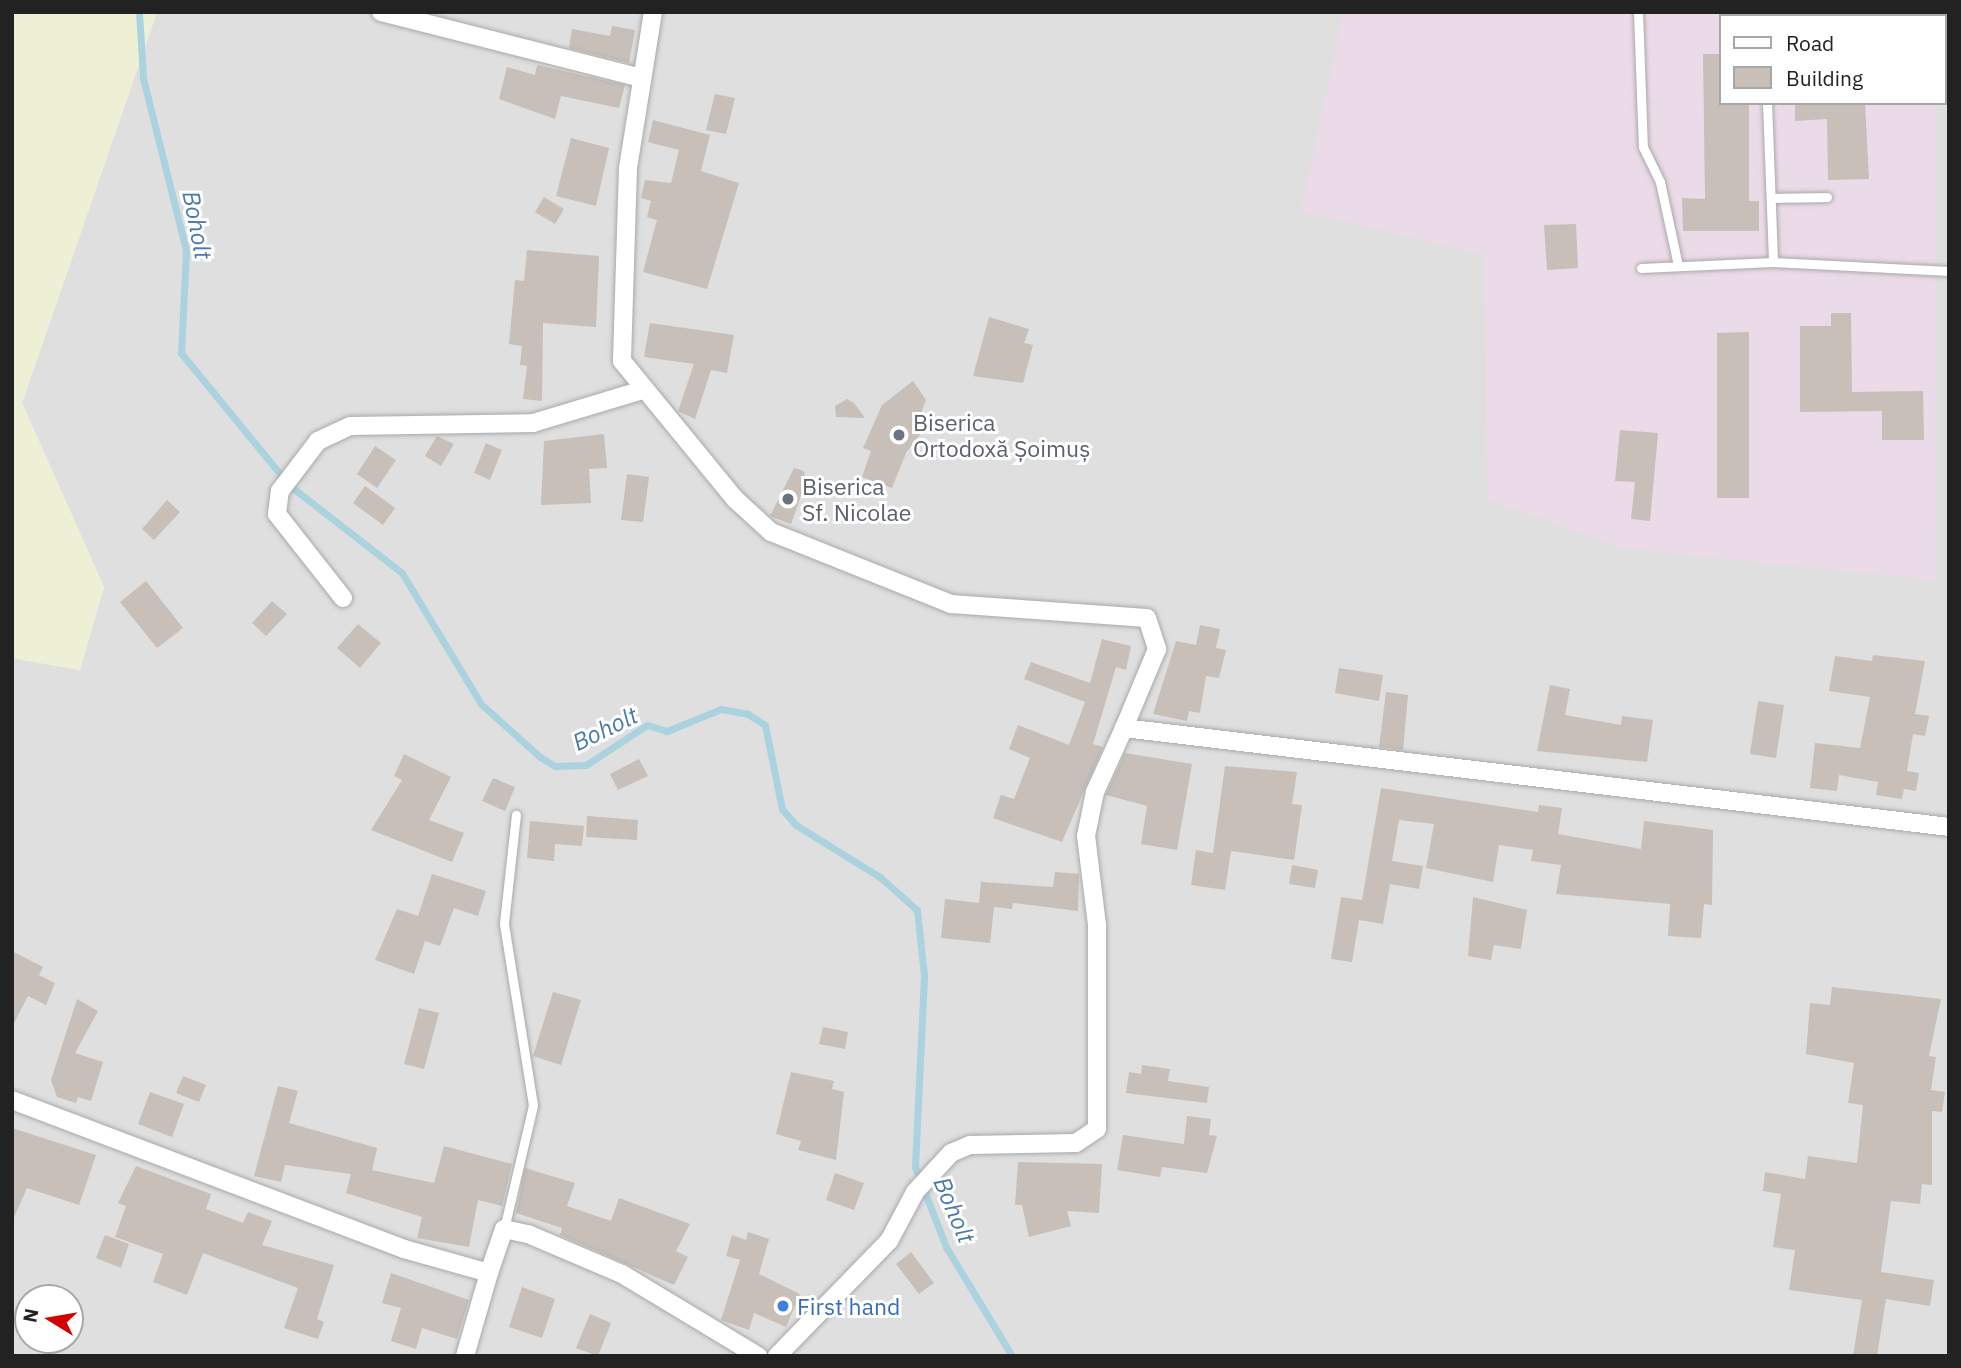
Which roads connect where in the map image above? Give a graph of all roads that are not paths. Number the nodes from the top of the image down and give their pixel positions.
1 (381, 12) edge
2 (653, 12) edge
3 (1639, 12) edge
4 (642, 78) junction
5 (1768, 105) edge
6 (1827, 197) dead end
7 (1772, 198) junction
8 (1773, 262) junction
9 (1678, 265) junction
10 (1642, 268) dead end
11 (1949, 271) edge
12 (642, 390) junction
13 (343, 598) dead end
14 (1124, 728) junction
15 (516, 815) dead end
16 (1949, 827) edge
17 (12, 1100) edge
18 (504, 1229) junction
19 (489, 1273) junction
20 (465, 1356) edge
21 (758, 1356) edge
22 (777, 1356) edge

1 - 4 street
2 - 4 street
3 - 9 lane
4 - 12 street
5 - 7 lane
6 - 7 lane
7 - 8 lane
8 - 9 lane
8 - 11 lane
9 - 10 lane
12 - 13 street
12 - 14 street
14 - 16 street
14 - 22 street
15 - 18 lane
17 - 19 street
18 - 19 street
18 - 21 street
19 - 20 street

